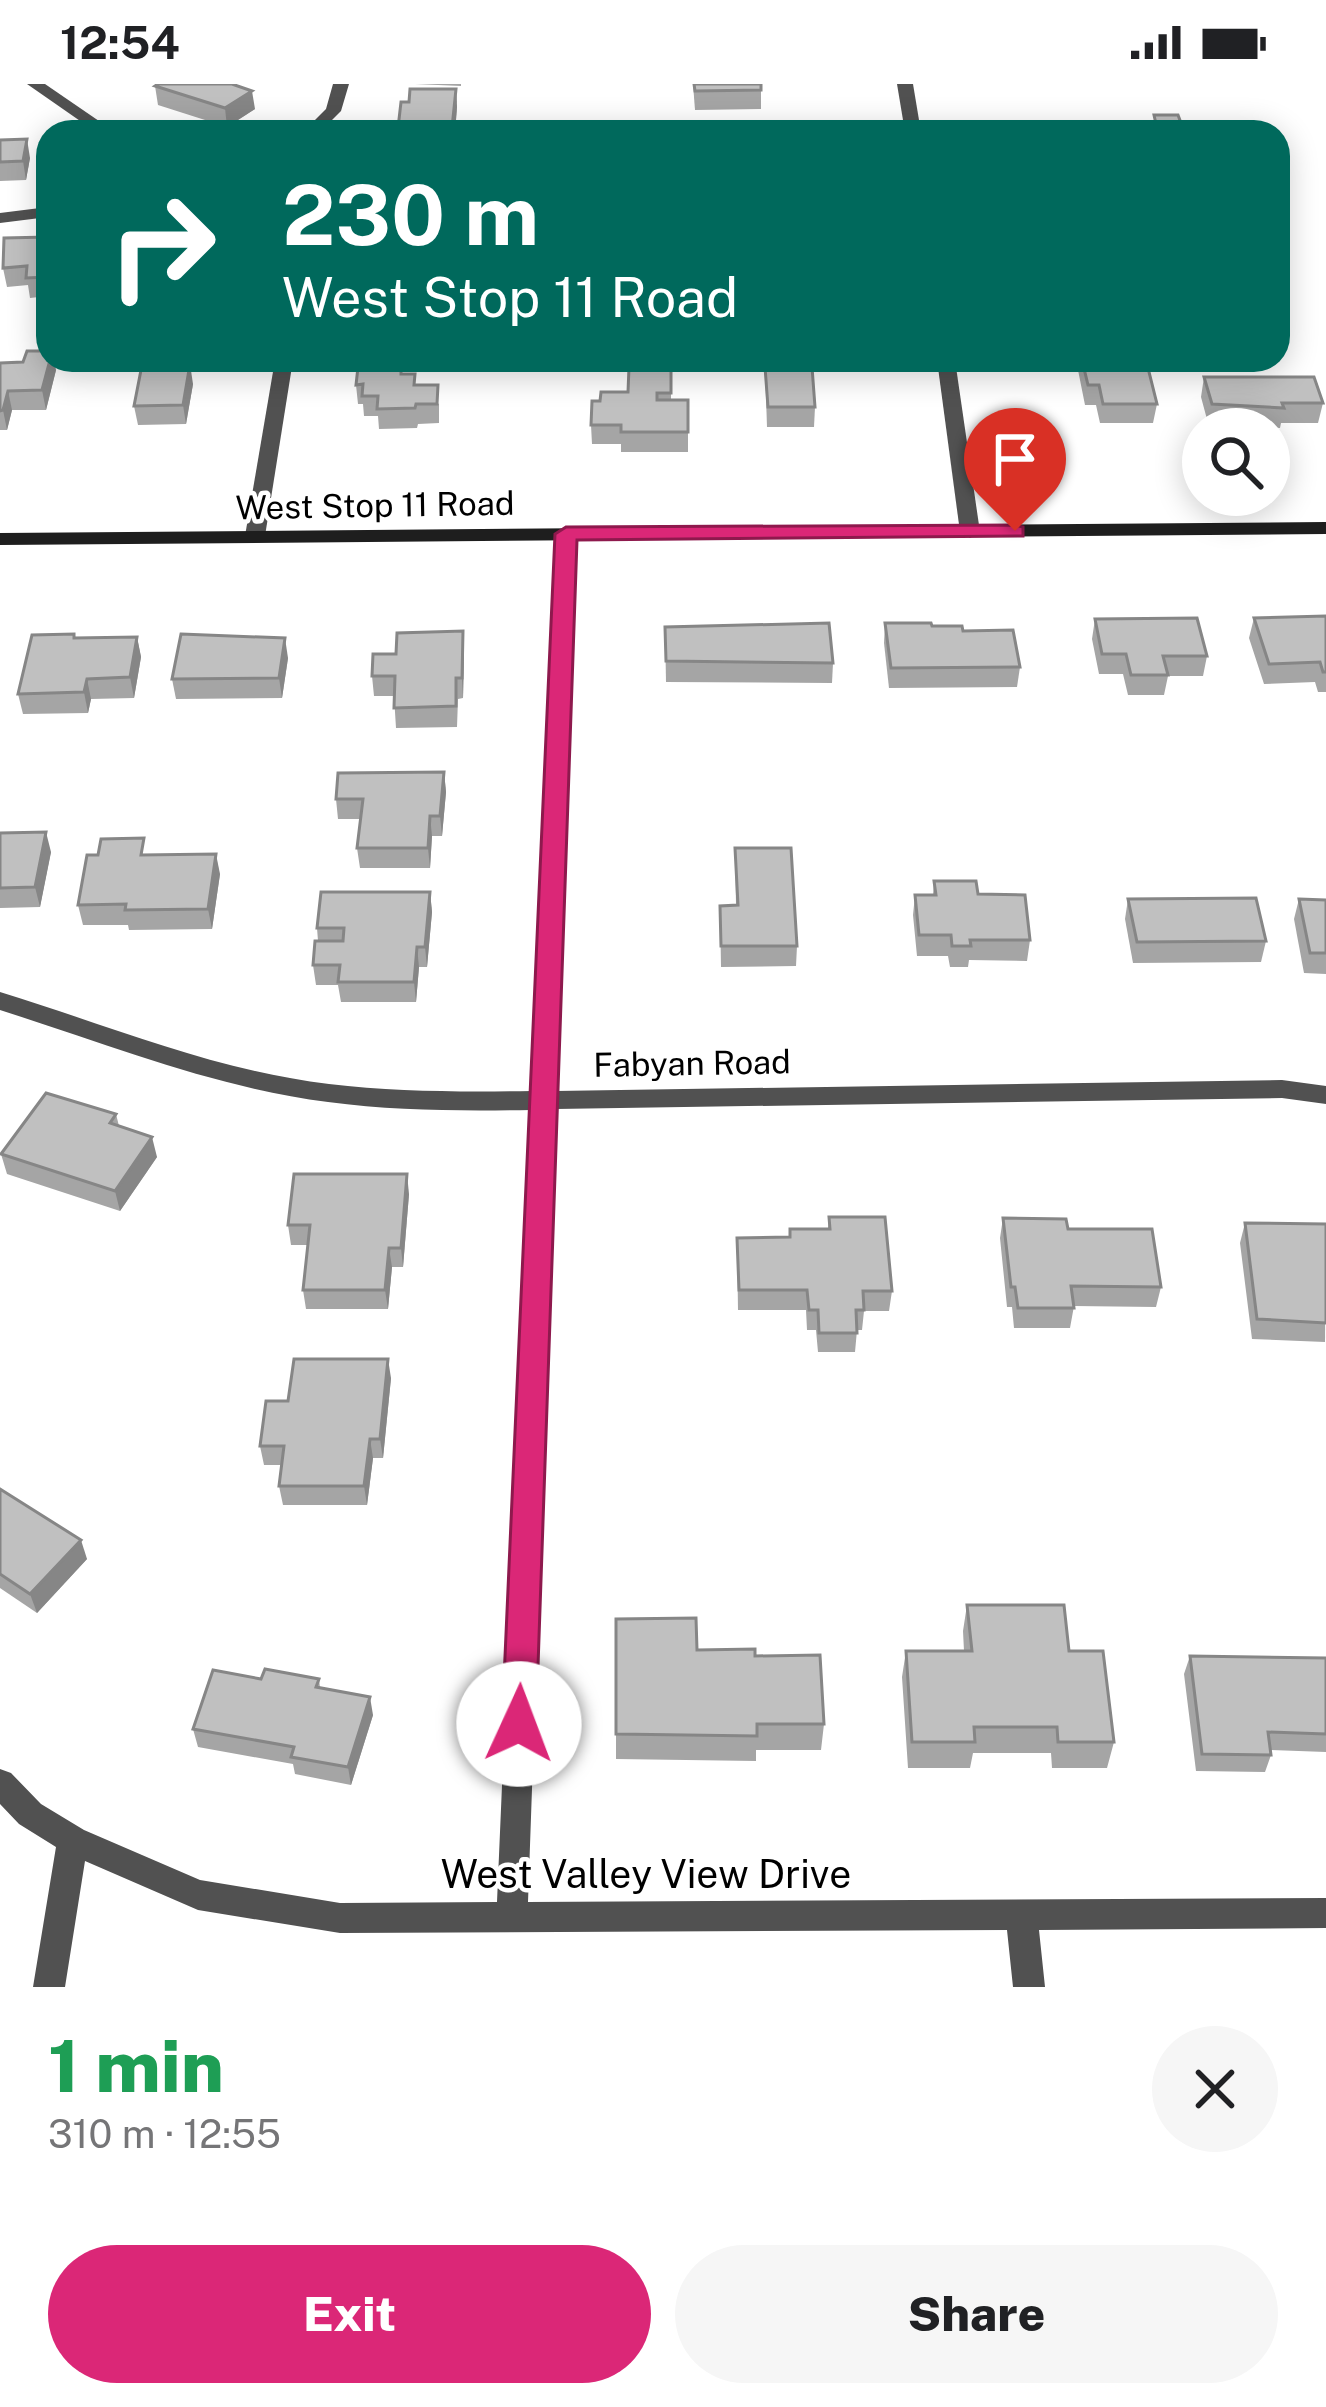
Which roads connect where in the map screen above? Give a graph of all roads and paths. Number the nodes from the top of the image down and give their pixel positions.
1 (35, 84) edge
2 (341, 84) edge
3 (905, 84) edge
4 (89, 120) edge
5 (323, 120) edge
6 (911, 120) edge
7 (36, 214) edge
8 (0, 218) edge
9 (282, 372) edge
10 (948, 372) edge
11 (1326, 528) edge
12 (970, 532) junction
13 (566, 534) junction
14 (255, 536) junction
15 (0, 539) edge
16 (0, 1000) edge
17 (1326, 1095) edge
18 (543, 1098) junction
19 (0, 1783) edge
20 (73, 1840) junction
21 (1326, 1913) edge
22 (512, 1915) junction
23 (1022, 1915) junction
24 (49, 1987) edge
25 (1030, 1987) edge

1 - 4 street
2 - 5 street
3 - 6 street
7 - 8 street
9 - 14 street
10 - 12 street
11 - 12 main road, West Stop 11 Road
12 - 13 main road, West Stop 11 Road
13 - 14 main road, West Stop 11 Road
13 - 18 street
14 - 15 main road, West Stop 11 Road
16 - 18 street, Fabyan Road
17 - 18 street, Fabyan Road
18 - 22 street
19 - 20 street, West Valley View Drive
20 - 22 street, West Valley View Drive
20 - 24 street
21 - 23 street, West Valley View Drive
22 - 23 street, West Valley View Drive
23 - 25 street

